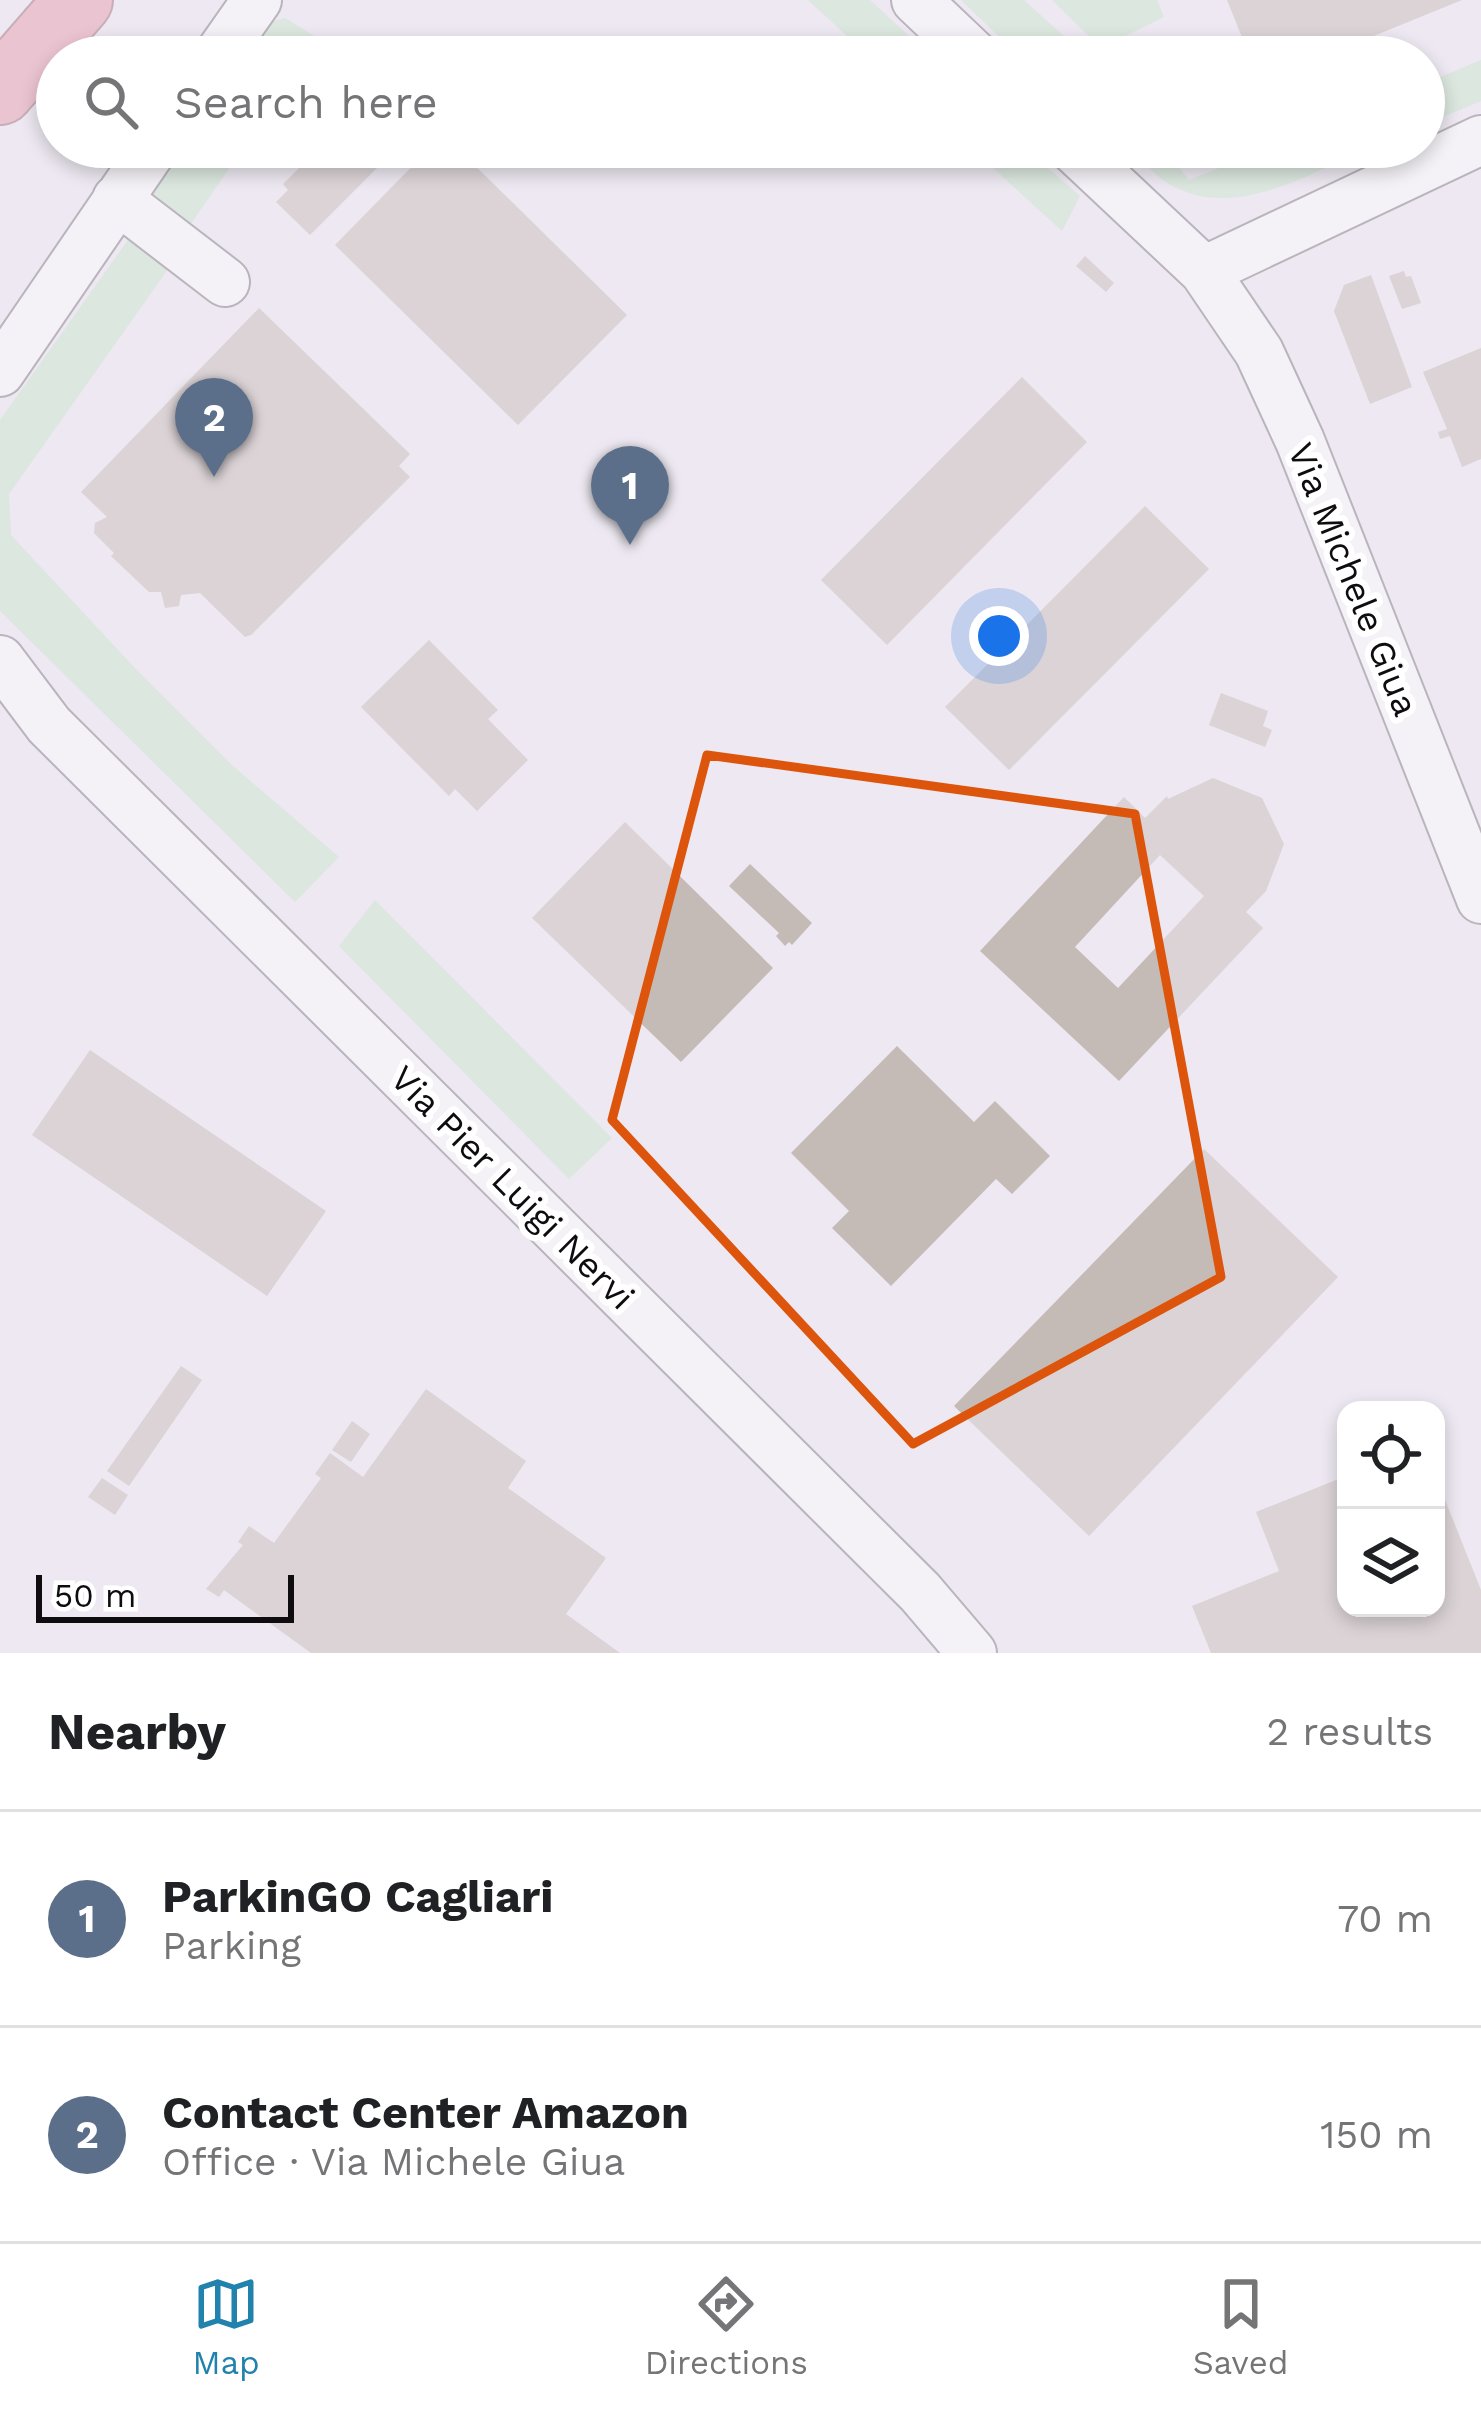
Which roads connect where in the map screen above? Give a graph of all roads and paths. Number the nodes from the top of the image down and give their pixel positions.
1 (79, 0) edge
2 (257, 0) edge
3 (916, 0) edge
4 (45, 36) edge
5 (232, 36) edge
6 (954, 36) edge
7 (36, 46) edge
8 (4, 80) edge
9 (1481, 140) edge
10 (1445, 157) edge
11 (139, 168) edge
12 (1094, 168) edge
13 (1422, 168) edge
14 (117, 199) junction
15 (1204, 271) junction
16 (225, 282) dead end
17 (0, 372) edge
18 (0, 660) edge
19 (0, 698) edge
20 (49, 725) junction
21 (1481, 899) edge
22 (972, 1653) edge

1 - 4 highway
2 - 5 street
3 - 6 street
7 - 8 highway
9 - 10 street
11 - 14 street
12 - 15 street, Via Michele Giua
13 - 15 street
14 - 16 street
14 - 17 street
15 - 21 street, Via Michele Giua
18 - 20 street, Via Pier Luigi Nervi
19 - 20 street, Via Pier Luigi Nervi
20 - 22 street, Via Pier Luigi Nervi

